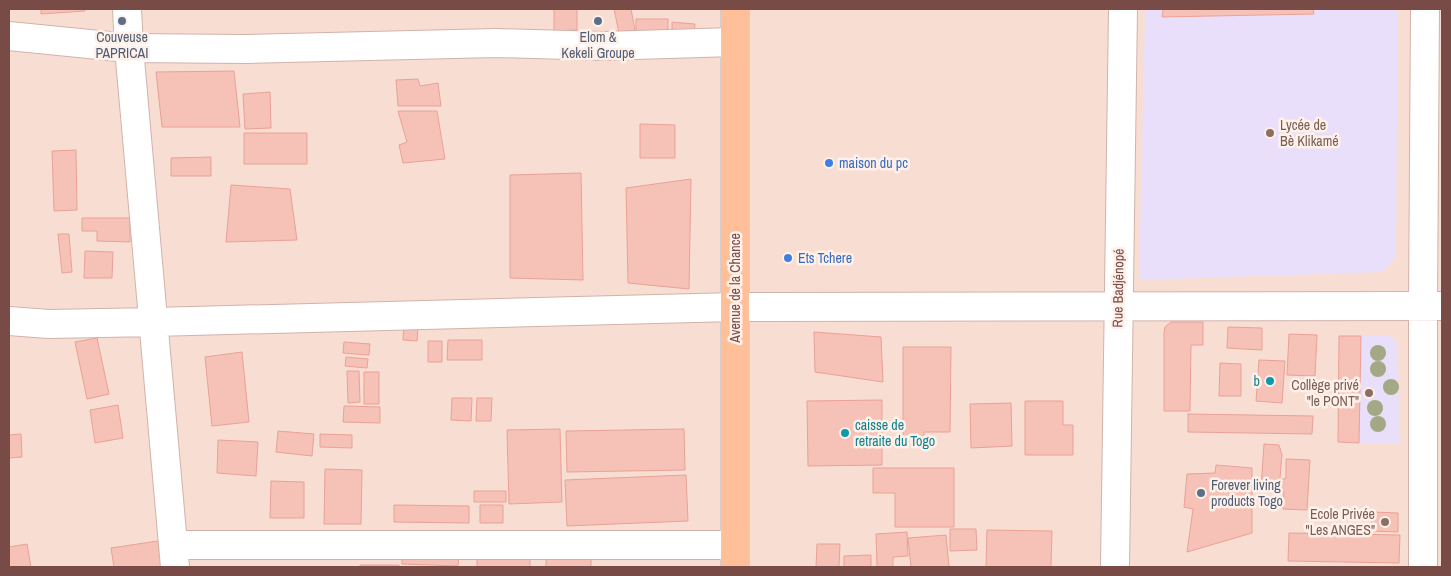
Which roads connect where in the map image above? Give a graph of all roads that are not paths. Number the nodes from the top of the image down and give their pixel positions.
1 (127, 9) edge
2 (735, 9) edge
3 (1123, 9) edge
4 (1425, 9) edge
5 (9, 36) edge
6 (734, 42) junction
7 (129, 48) junction
8 (735, 306) junction
9 (1432, 306) edge
10 (1118, 307) junction
11 (9, 321) edge
12 (154, 322) junction
13 (174, 556) edge
14 (734, 556) edge
15 (1115, 567) edge
16 (1424, 567) edge

1 - 7 street
2 - 6 main road, Avenue de la Chance
3 - 10 street, Rue Badjénopé
4 - 9 street
5 - 7 street
6 - 7 street
6 - 8 main road, Avenue de la Chance
7 - 12 street
8 - 10 street
8 - 12 street
8 - 14 main road, Avenue de la Chance
9 - 10 street
9 - 16 street
10 - 15 street, Rue Badjénopé
11 - 12 street
12 - 13 street
13 - 14 street

